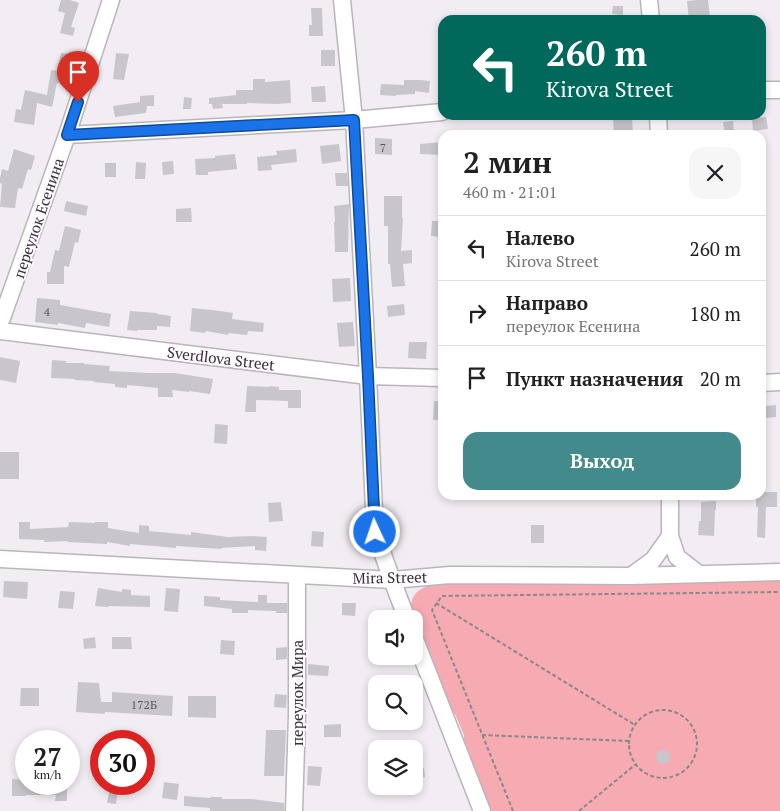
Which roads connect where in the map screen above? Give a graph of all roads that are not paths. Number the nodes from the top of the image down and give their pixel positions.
1 (110, 0) edge
2 (342, 0) edge
3 (650, 0) edge
4 (651, 15) edge
5 (766, 90) edge
6 (780, 90) edge
7 (438, 112) edge
8 (354, 120) junction
9 (67, 135) junction
10 (0, 320) edge
11 (0, 332) edge
12 (368, 376) junction
13 (438, 378) edge
14 (780, 382) edge
15 (766, 383) edge
16 (670, 500) edge
17 (670, 536) junction
18 (0, 559) edge
19 (780, 572) edge
20 (699, 574) junction
21 (297, 575) junction
22 (631, 576) junction
23 (392, 580) junction
24 (404, 610) edge
25 (423, 660) edge
26 (294, 811) edge
27 (482, 811) edge

1 - 9 street, переулок Есенина
2 - 8 street
3 - 4 street
5 - 6 street
7 - 8 street
8 - 9 street
8 - 12 street
9 - 10 street, переулок Есенина
11 - 12 street, Sverdlova Street
12 - 13 street, Sverdlova Street
12 - 23 street
14 - 15 street
16 - 17 street
17 - 20 street
17 - 22 street
18 - 21 street, Mira Street
19 - 20 street, Mira Street
20 - 22 street, Mira Street
21 - 23 street, Mira Street
21 - 26 street, переулок Мира
22 - 23 street, Mira Street
23 - 24 street
25 - 27 street

